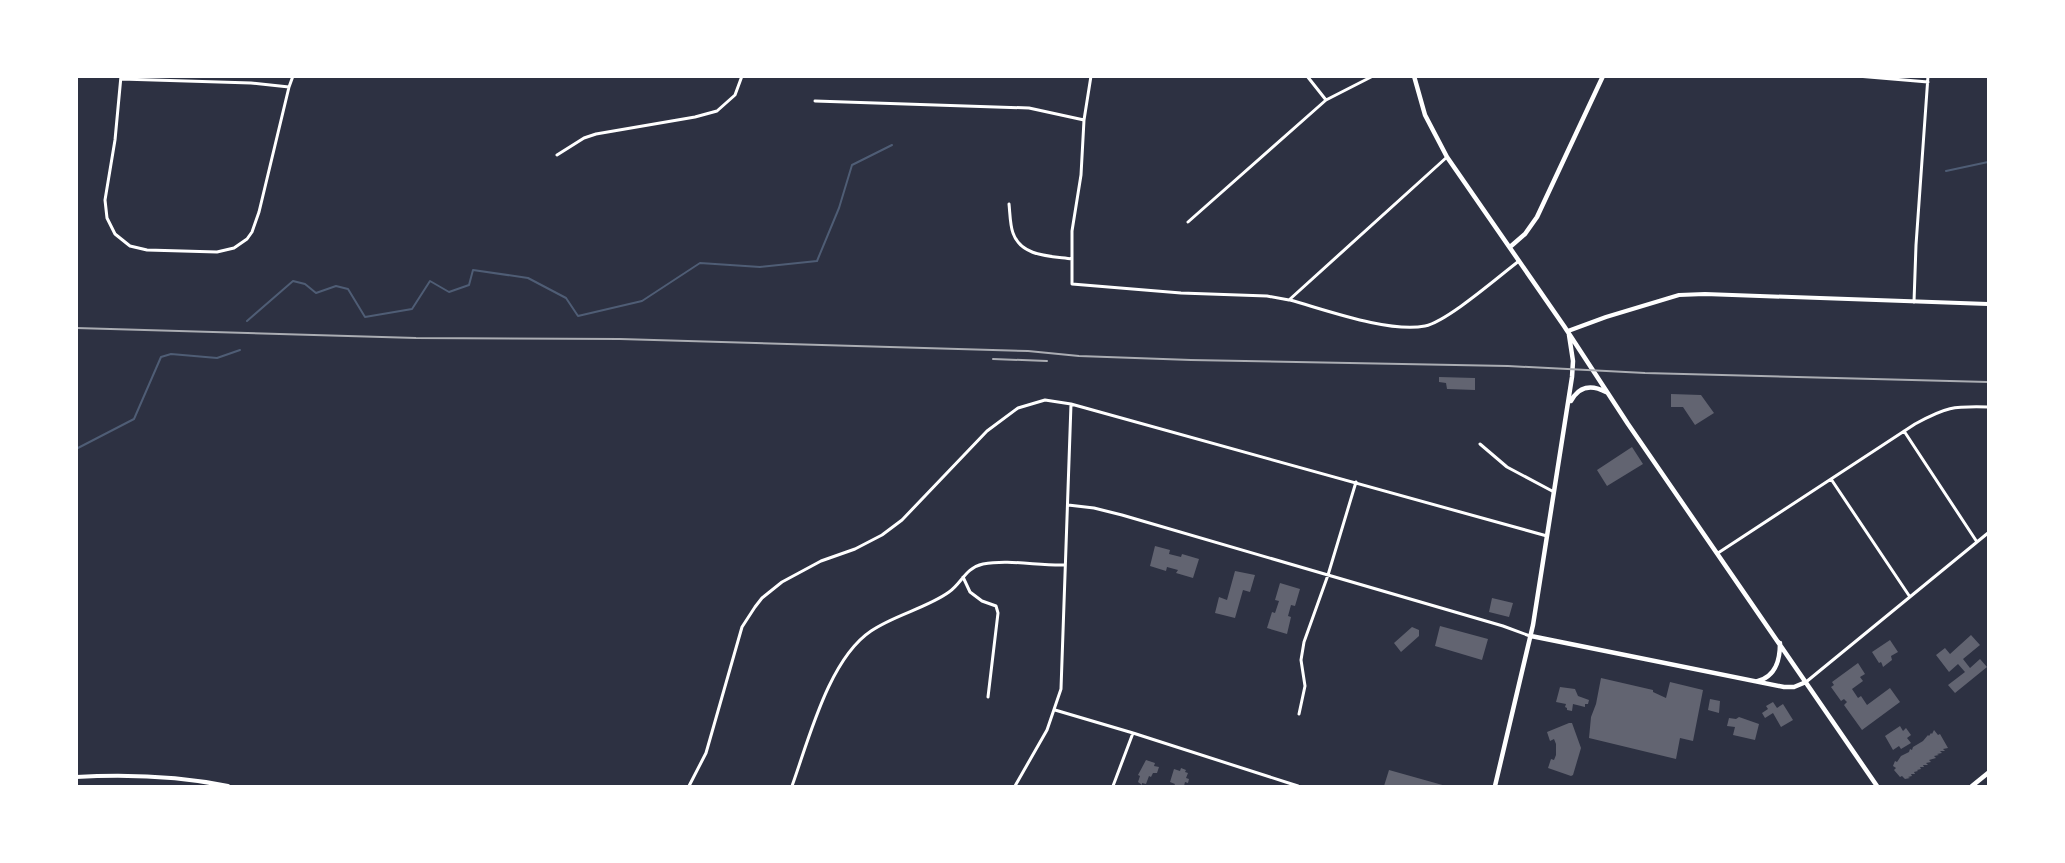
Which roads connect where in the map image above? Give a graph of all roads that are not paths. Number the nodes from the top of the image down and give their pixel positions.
1 (293, 76) edge
2 (742, 76) edge
3 (1091, 76) edge
4 (1307, 76) edge
5 (1373, 76) edge
6 (1414, 76) edge
7 (1603, 76) edge
8 (1857, 76) edge
9 (1928, 76) edge
10 (121, 78) edge
11 (1928, 82) junction
12 (289, 87) junction
13 (1326, 100) junction
14 (815, 101) dead end
15 (1084, 120) junction
16 (557, 154) dead end
17 (1447, 157) junction
18 (1009, 204) dead end
19 (1188, 222) dead end
20 (1510, 247) junction
21 (1072, 259) junction
22 (1519, 261) junction
23 (1289, 300) junction
24 (1914, 302) junction
25 (1989, 304) edge
26 (1568, 332) junction
27 (1608, 394) junction
28 (1071, 404) junction
29 (1569, 406) junction
30 (1989, 407) edge
31 (1904, 431) junction
32 (1480, 444) dead end
33 (1831, 479) junction
34 (1356, 482) junction
35 (1554, 492) junction
36 (1068, 505) junction
37 (1989, 533) edge
38 (1548, 536) junction
39 (1977, 542) junction
40 (1718, 554) junction
41 (1065, 565) junction
42 (1328, 575) junction
43 (962, 577) junction
44 (1910, 597) junction
45 (1531, 636) junction
46 (1780, 643) junction
47 (1756, 682) junction
48 (1806, 682) junction
49 (988, 697) dead end
50 (1055, 710) junction
51 (1299, 714) dead end
52 (1134, 733) junction
53 (1989, 773) edge
54 (76, 777) edge
55 (1288, 785) edge
56 (228, 786) edge
57 (690, 786) edge
58 (792, 786) edge
59 (1015, 786) edge
60 (1113, 786) edge
61 (1298, 786) edge
62 (1495, 786) edge
63 (1877, 786) edge
64 (1972, 786) edge

1 - 12 street
2 - 16 street
3 - 15 street
4 - 13 street
5 - 13 street
6 - 17 main road
7 - 20 main road
8 - 11 street
9 - 11 street
10 - 12 street
10 - 12 street
11 - 24 street
13 - 19 street
14 - 15 street
15 - 21 street
17 - 20 main road
17 - 23 street
18 - 21 street
20 - 22 main road
21 - 23 street
22 - 23 street
22 - 26 main road
24 - 25 street
24 - 26 street
26 - 27 main road
26 - 29 main road
27 - 29 main road
27 - 40 main road
28 - 34 street
28 - 36 street
28 - 57 street
29 - 35 main road
30 - 31 street
31 - 33 street
31 - 39 street
32 - 35 street
33 - 40 street
33 - 44 street
34 - 38 street
34 - 42 street
35 - 38 main road
36 - 41 street
36 - 42 street
37 - 39 street
38 - 45 main road
39 - 44 street
40 - 46 main road
41 - 43 street
41 - 50 street
42 - 45 street
42 - 51 street
43 - 49 street
43 - 58 street
44 - 48 street
45 - 47 main road
45 - 62 main road
46 - 47 main road
46 - 48 main road
47 - 48 main road
48 - 63 main road
50 - 52 street
50 - 59 street
52 - 55 street
52 - 60 street
53 - 64 main road
54 - 56 street
55 - 61 street

